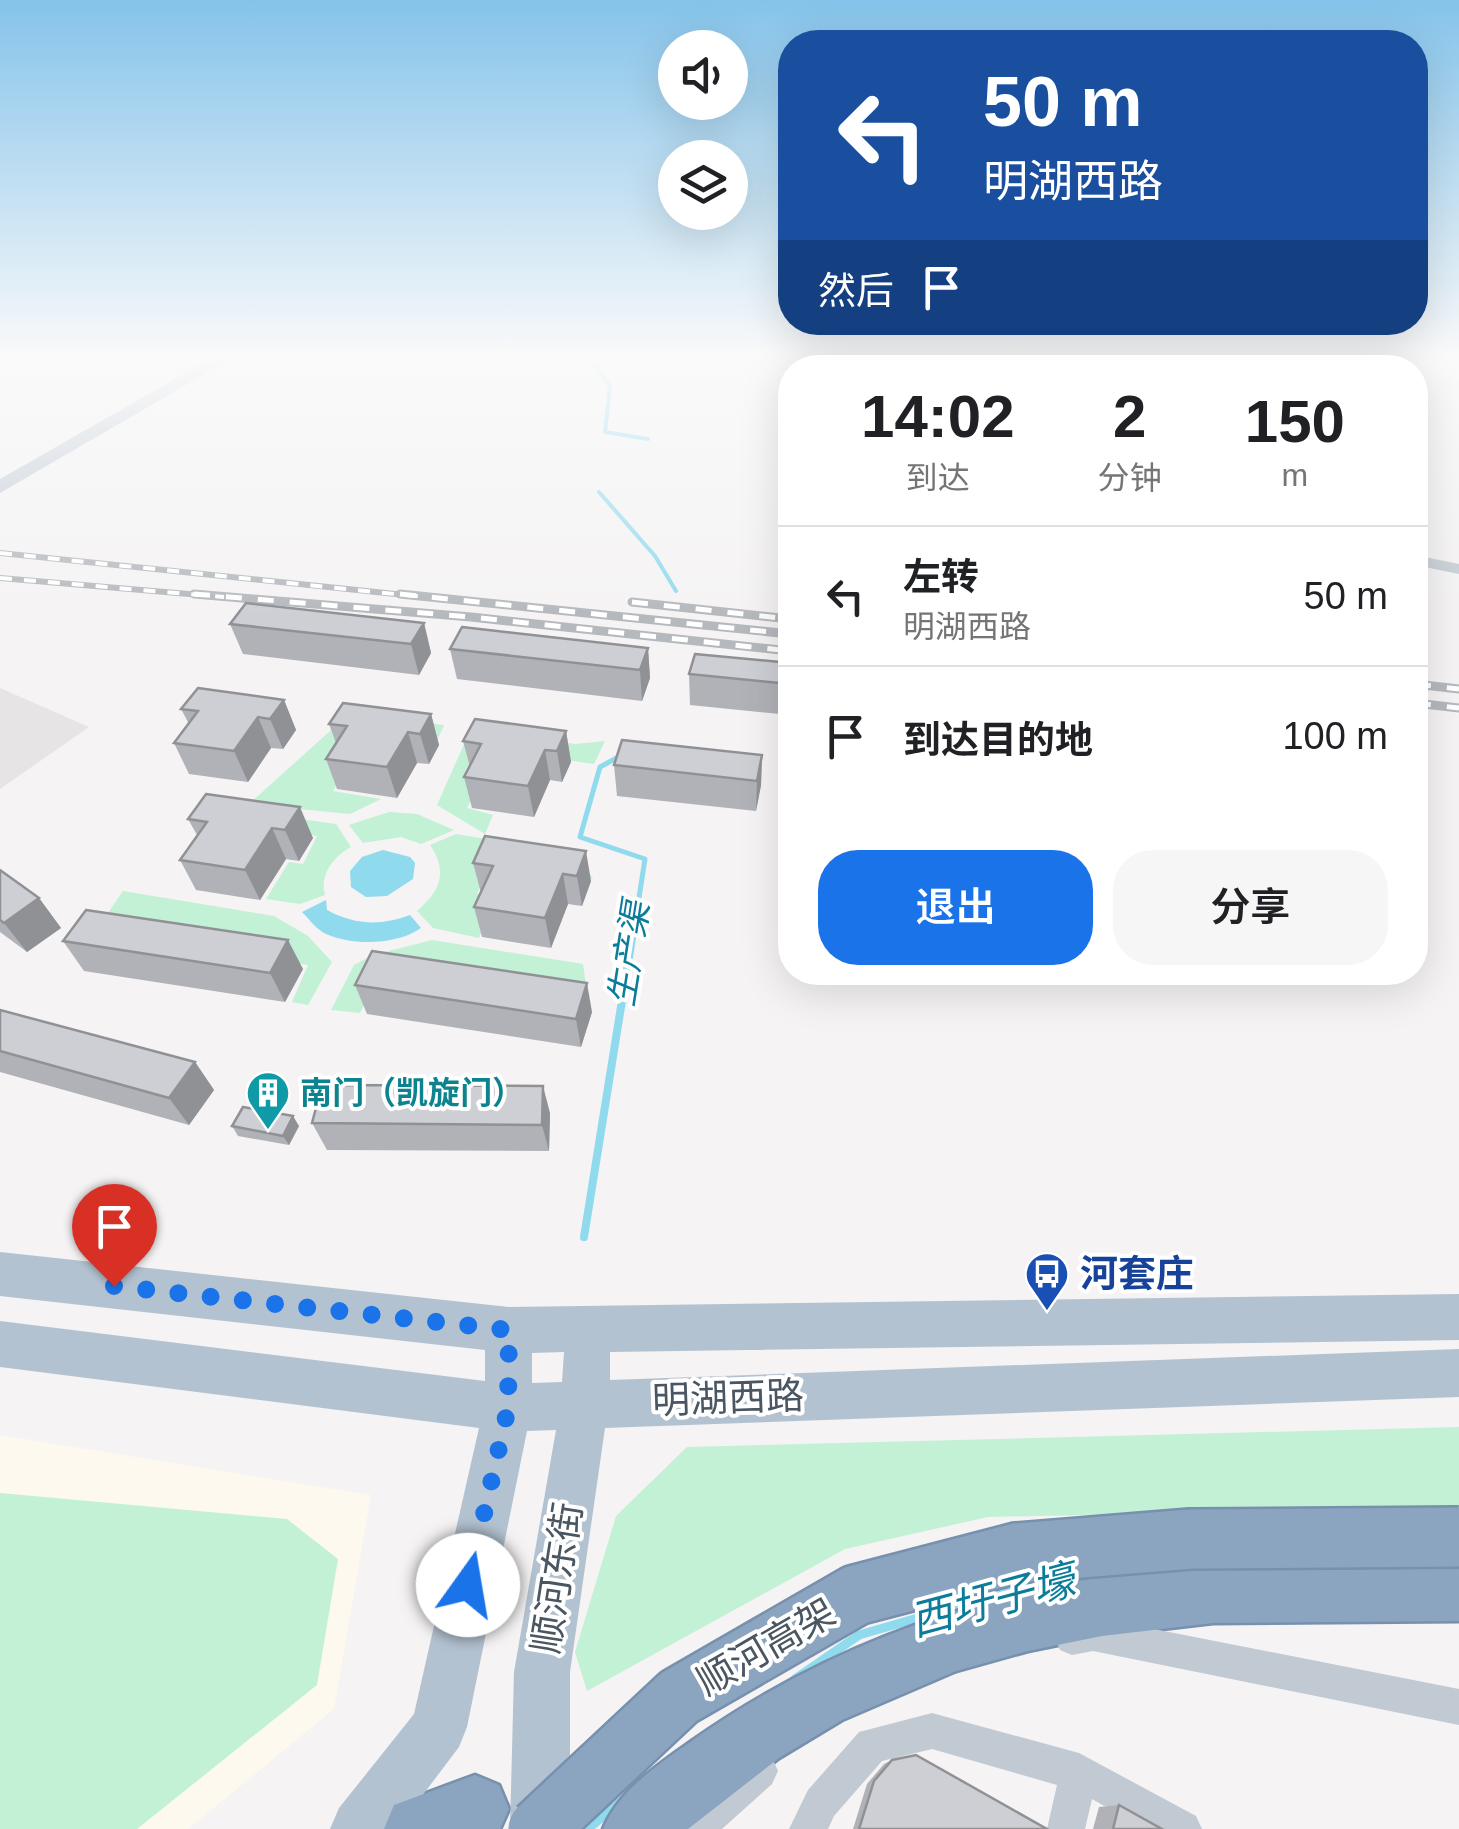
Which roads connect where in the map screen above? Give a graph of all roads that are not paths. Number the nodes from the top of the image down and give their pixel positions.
1 (73, 445) edge
2 (0, 487) edge
3 (1428, 563) edge
4 (1459, 569) edge
5 (0, 1274) edge
6 (1459, 1317) edge
7 (588, 1328) junction
8 (509, 1330) junction
9 (0, 1344) edge
10 (1459, 1372) edge
11 (585, 1403) junction
12 (508, 1408) junction
13 (1459, 1538) edge
14 (1459, 1591) edge
15 (1459, 1706) edge
16 (1079, 1772) junction
17 (424, 1823) edge
18 (539, 1829) edge
19 (637, 1829) edge
20 (694, 1829) edge
21 (808, 1829) edge
22 (1066, 1829) edge
23 (1183, 1829) edge

1 - 2 main road
3 - 4 street
5 - 8 main road, 明湖西路
6 - 7 main road, 明湖西路
7 - 8 main road, 明湖西路
7 - 11 main road, 顺河东街
8 - 12 main road
9 - 12 main road, 明湖西路
10 - 11 main road, 明湖西路
11 - 12 main road, 明湖西路
11 - 18 main road, 顺河东街
12 - 17 main road
13 - 18 highway, 顺河高架, bridge
14 - 19 highway, 顺河高架
15 - 20 street
16 - 21 street
16 - 22 street
16 - 23 street

